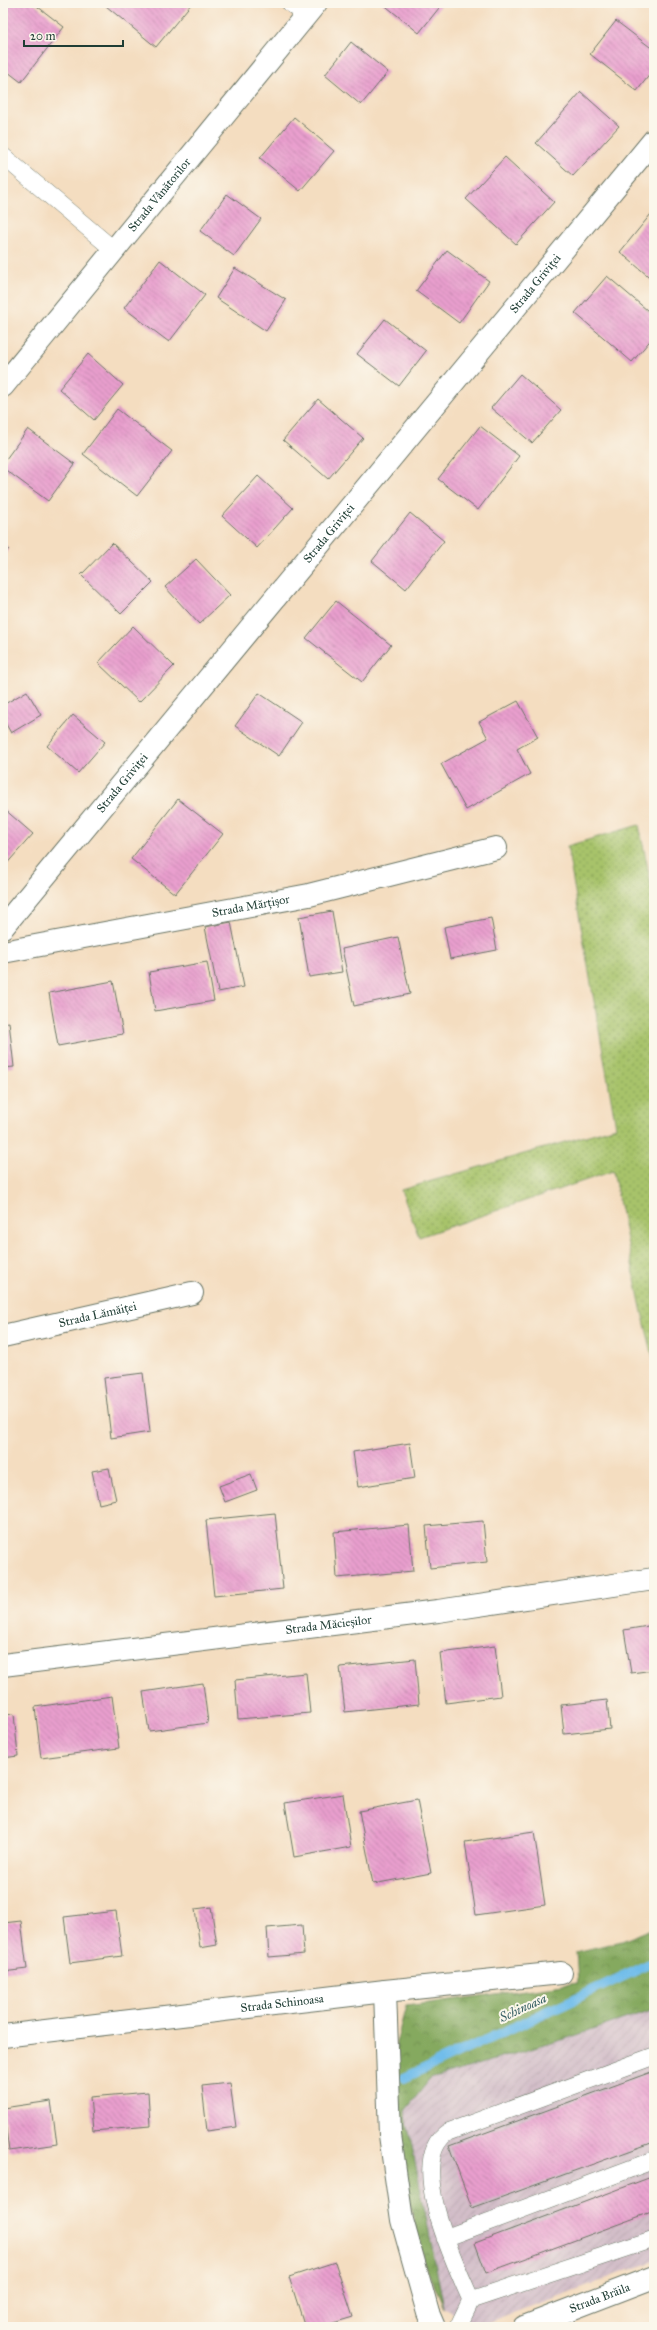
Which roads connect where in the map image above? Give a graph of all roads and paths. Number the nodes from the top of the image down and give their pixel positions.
1 (304, 7) edge
2 (654, 140) edge
3 (3, 156) edge
4 (114, 250) junction
5 (3, 386) edge
6 (496, 848) dead end
7 (3, 927) edge
8 (3, 952) edge
9 (192, 1293) dead end
10 (3, 1336) edge
11 (654, 1579) edge
12 (3, 1665) edge
13 (561, 1973) dead end
14 (385, 1991) junction
15 (3, 2036) edge
16 (654, 2056) edge
17 (654, 2160) edge
18 (445, 2238) junction
19 (654, 2239) edge
20 (654, 2277) edge
21 (471, 2300) junction
22 (434, 2327) edge
23 (458, 2327) edge
24 (524, 2327) edge

1 - 4 street, Strada Vânătorilor
2 - 7 street, Strada Griviței
3 - 4 lane
4 - 5 street, Strada Vânătorilor
6 - 8 street, Strada Mărțișor
9 - 10 street, Strada Lămăiței
11 - 12 street, Strada Măcieșilor
13 - 14 street, Strada Schinoasa
14 - 15 street, Strada Schinoasa
14 - 22 street
16 - 18 lane
17 - 18 lane
18 - 21 lane
19 - 21 lane
20 - 24 street, Strada Brăila
21 - 23 lane

